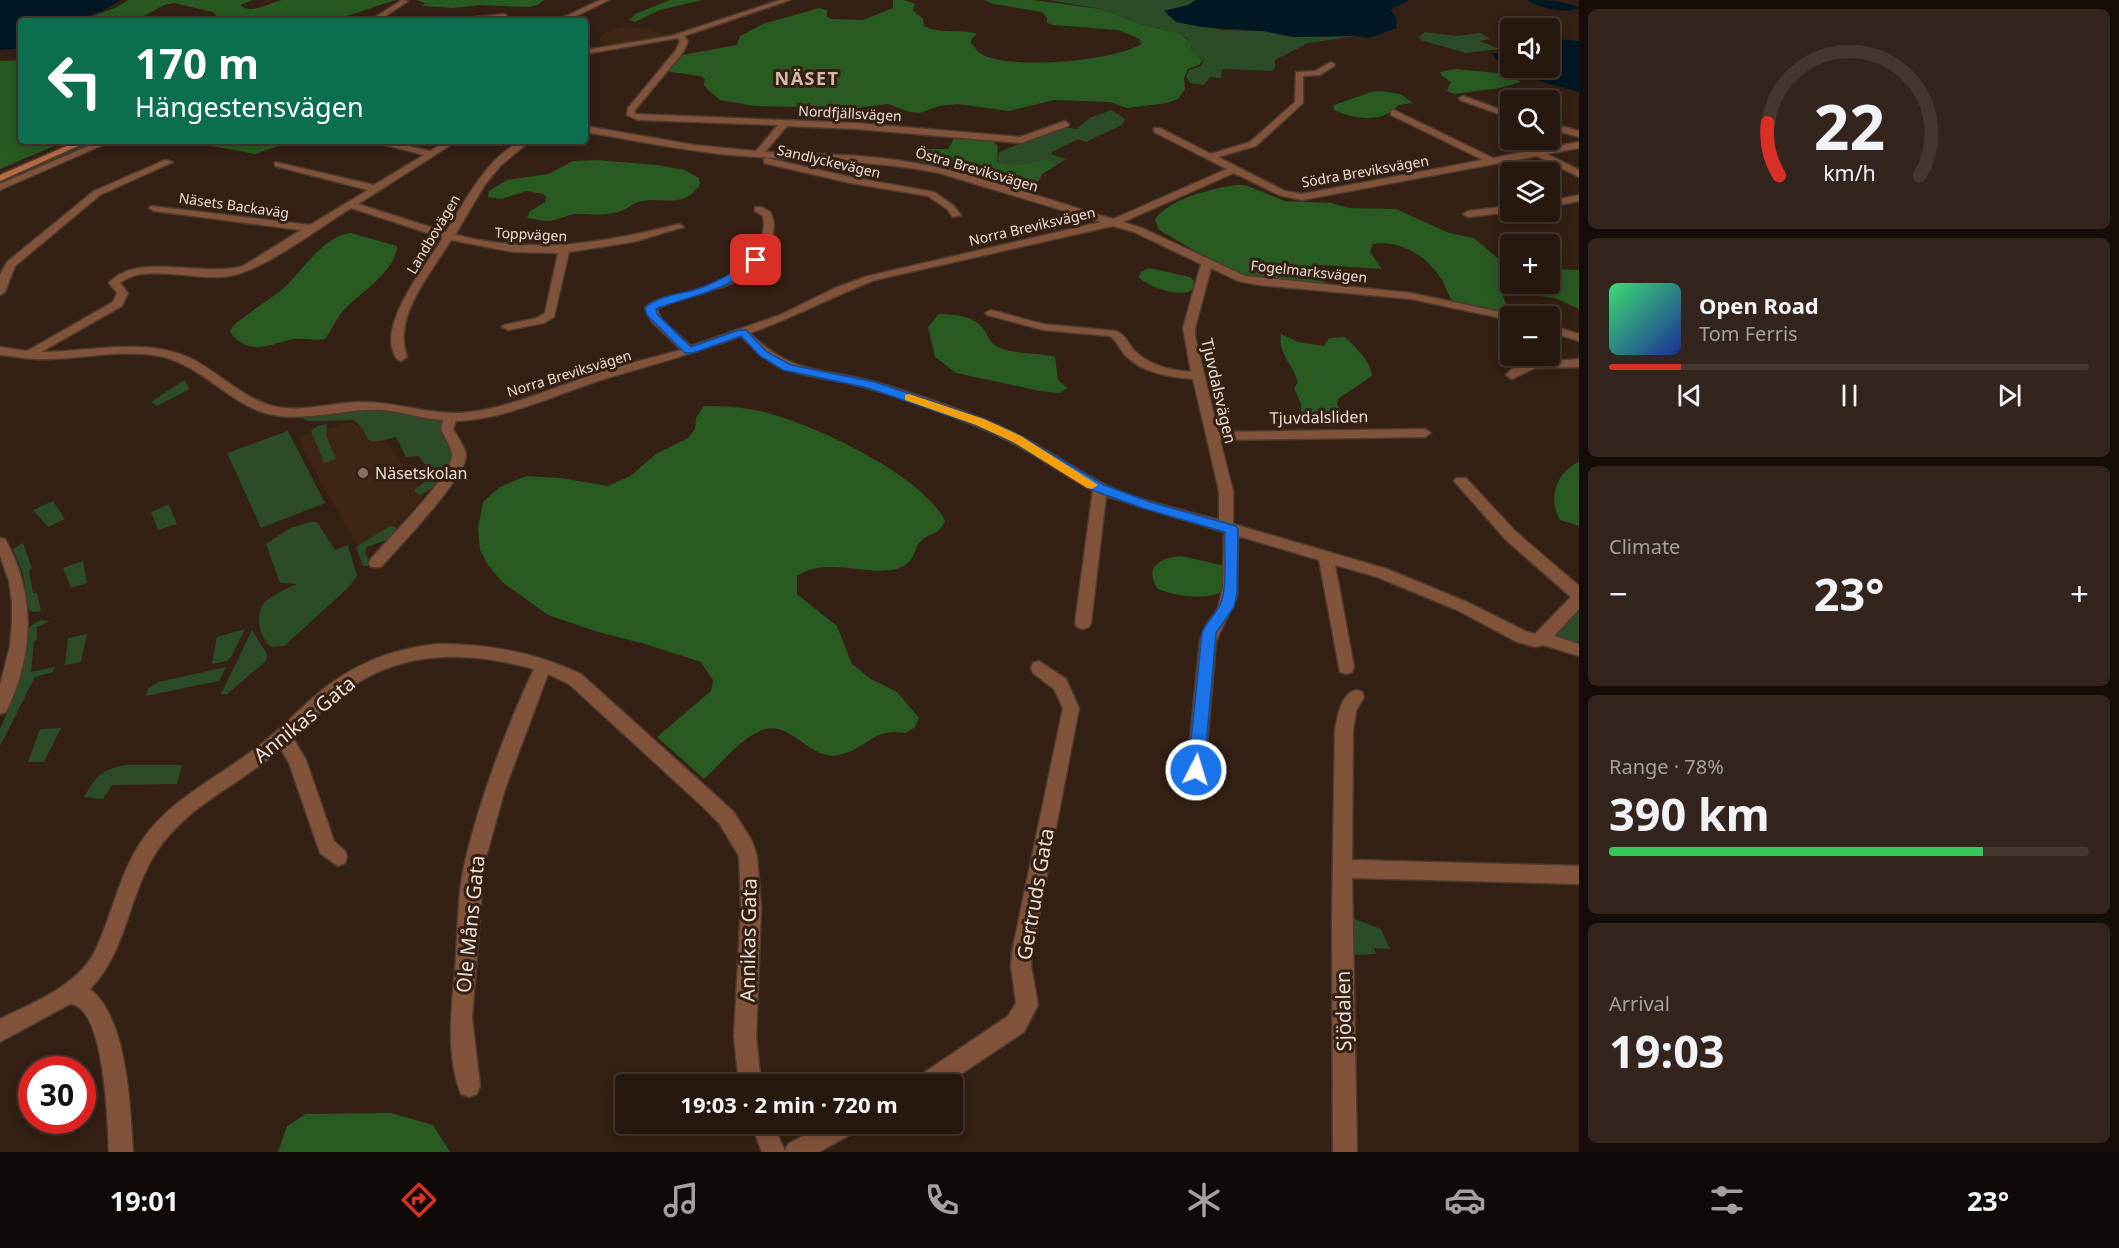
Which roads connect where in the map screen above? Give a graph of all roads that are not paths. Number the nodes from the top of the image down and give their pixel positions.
1 (606, 0) edge
2 (784, 0) edge
3 (405, 1) edge
4 (505, 16) dead end
5 (378, 18) edge
6 (486, 18) edge
7 (567, 18) edge
8 (680, 36) junction
9 (588, 51) edge
10 (1331, 64) dead end
11 (1463, 98) dead end
12 (1500, 112) edge
13 (1394, 113) dead end
14 (785, 123) junction
15 (1065, 124) dead end
16 (1560, 129) edge
17 (588, 130) edge
18 (1157, 130) dead end
19 (1579, 134) edge
20 (78, 144) edge
21 (101, 144) edge
22 (387, 144) edge
23 (448, 144) edge
24 (523, 144) edge
25 (1579, 146) edge
26 (1539, 153) junction
27 (431, 154) junction
28 (758, 154) junction
29 (1210, 157) junction
30 (168, 162) dead end
31 (1493, 162) junction
32 (278, 164) dead end
33 (1234, 169) junction
34 (1579, 174) edge
35 (0, 178) edge
36 (0, 187) edge
37 (374, 188) junction
38 (1579, 198) edge
39 (1560, 202) edge
40 (348, 204) junction
41 (154, 208) dead end
42 (758, 209) dead end
43 (1500, 210) edge
44 (1468, 214) dead end
45 (956, 215) dead end
46 (1114, 222) junction
47 (679, 227) dead end
48 (309, 228) junction
49 (449, 234) junction
50 (564, 250) junction
51 (1207, 263) junction
52 (0, 292) edge
53 (991, 313) dead end
54 (1500, 315) edge
55 (508, 327) dead end
56 (1560, 331) edge
57 (743, 332) junction
58 (1579, 338) edge
59 (0, 351) edge
60 (689, 351) junction
61 (28, 355) junction
62 (401, 357) dead end
63 (1579, 363) edge
64 (1512, 375) dead end
65 (1200, 376) junction
66 (451, 417) junction
67 (1425, 433) dead end
68 (1214, 436) junction
69 (1461, 481) dead end
70 (1100, 488) junction
71 (1228, 528) junction
72 (0, 543) edge
73 (1326, 556) junction
74 (376, 563) dead end
75 (1083, 623) dead end
76 (1542, 638) junction
77 (1579, 650) edge
78 (544, 665) junction
79 (1346, 667) dead end
80 (1040, 668) dead end
81 (1356, 697) dead end
82 (0, 707) edge
83 (283, 738) junction
84 (1194, 790) dead end
85 (338, 857) dead end
86 (1342, 869) junction
87 (1579, 874) edge
88 (68, 994) junction
89 (0, 1031) edge
90 (749, 1074) edge
91 (942, 1074) edge
92 (470, 1086) dead end
93 (766, 1134) edge
94 (829, 1134) edge
95 (121, 1152) edge
96 (774, 1152) edge
97 (796, 1152) edge
98 (1345, 1152) edge

1 - 7 street
2 - 8 street
3 - 5 street
4 - 6 street
8 - 9 street
8 - 14 street, Nordfjällsvägen
10 - 29 street
11 - 12 street
13 - 31 street, Södra Breviksvägen
14 - 15 street, Nordfjällsvägen
14 - 28 street
16 - 19 street
17 - 28 street, Sandlyckevägen
18 - 29 street, Södra Breviksvägen
20 - 35 street
21 - 36 street
22 - 27 street
23 - 27 street, Näsets Backaväg
24 - 49 street, Landbovägen
25 - 26 street, Södra Breviksvägen
26 - 31 street, Södra Breviksvägen
26 - 34 street
27 - 37 street, Näsets Backaväg
28 - 45 street, Sandlyckevägen
28 - 46 street, Östra Breviksvägen
29 - 33 street, Södra Breviksvägen
30 - 52 street
31 - 33 street, Södra Breviksvägen
32 - 37 street
33 - 46 street
37 - 40 street, Näsets Backaväg
38 - 39 street
40 - 48 street, Näsets Backaväg
40 - 49 street, Toppvägen
41 - 48 street, Näsets Backaväg
42 - 60 street
43 - 44 street
46 - 51 street, Fogelmarksvägen
46 - 57 street, Norra Breviksvägen
47 - 50 street, Toppvägen
48 - 61 street, Näsets Backaväg
49 - 50 street, Toppvägen
49 - 62 street, Landbovägen
50 - 55 street
51 - 54 street, Fogelmarksvägen
51 - 65 street, Tjuvdalsvägen
53 - 65 street
56 - 58 street
57 - 60 street, Norra Breviksvägen
57 - 70 street
59 - 61 street, Norra Breviksvägen
60 - 66 street, Norra Breviksvägen
61 - 66 street, Norra Breviksvägen
63 - 64 street
65 - 68 street, Tjuvdalsvägen
66 - 74 street
67 - 68 street, Tjuvdalsliden
68 - 71 street, Tjuvdalsvägen
69 - 76 street
70 - 71 street
70 - 75 street
71 - 73 street
71 - 84 street, Tjuvdalsvägen
72 - 82 street
73 - 76 street
73 - 79 street
76 - 77 street
78 - 83 street, Annikas Gata
78 - 90 street, Annikas Gata
78 - 92 street, Ole Måns Gata
80 - 91 street, Gertruds Gata
81 - 86 street, Sjödalen
83 - 85 street
83 - 88 street, Annikas Gata
86 - 87 street
86 - 98 street, Sjödalen
88 - 89 street, Annikas Gata
88 - 95 street
93 - 96 street
94 - 97 street

